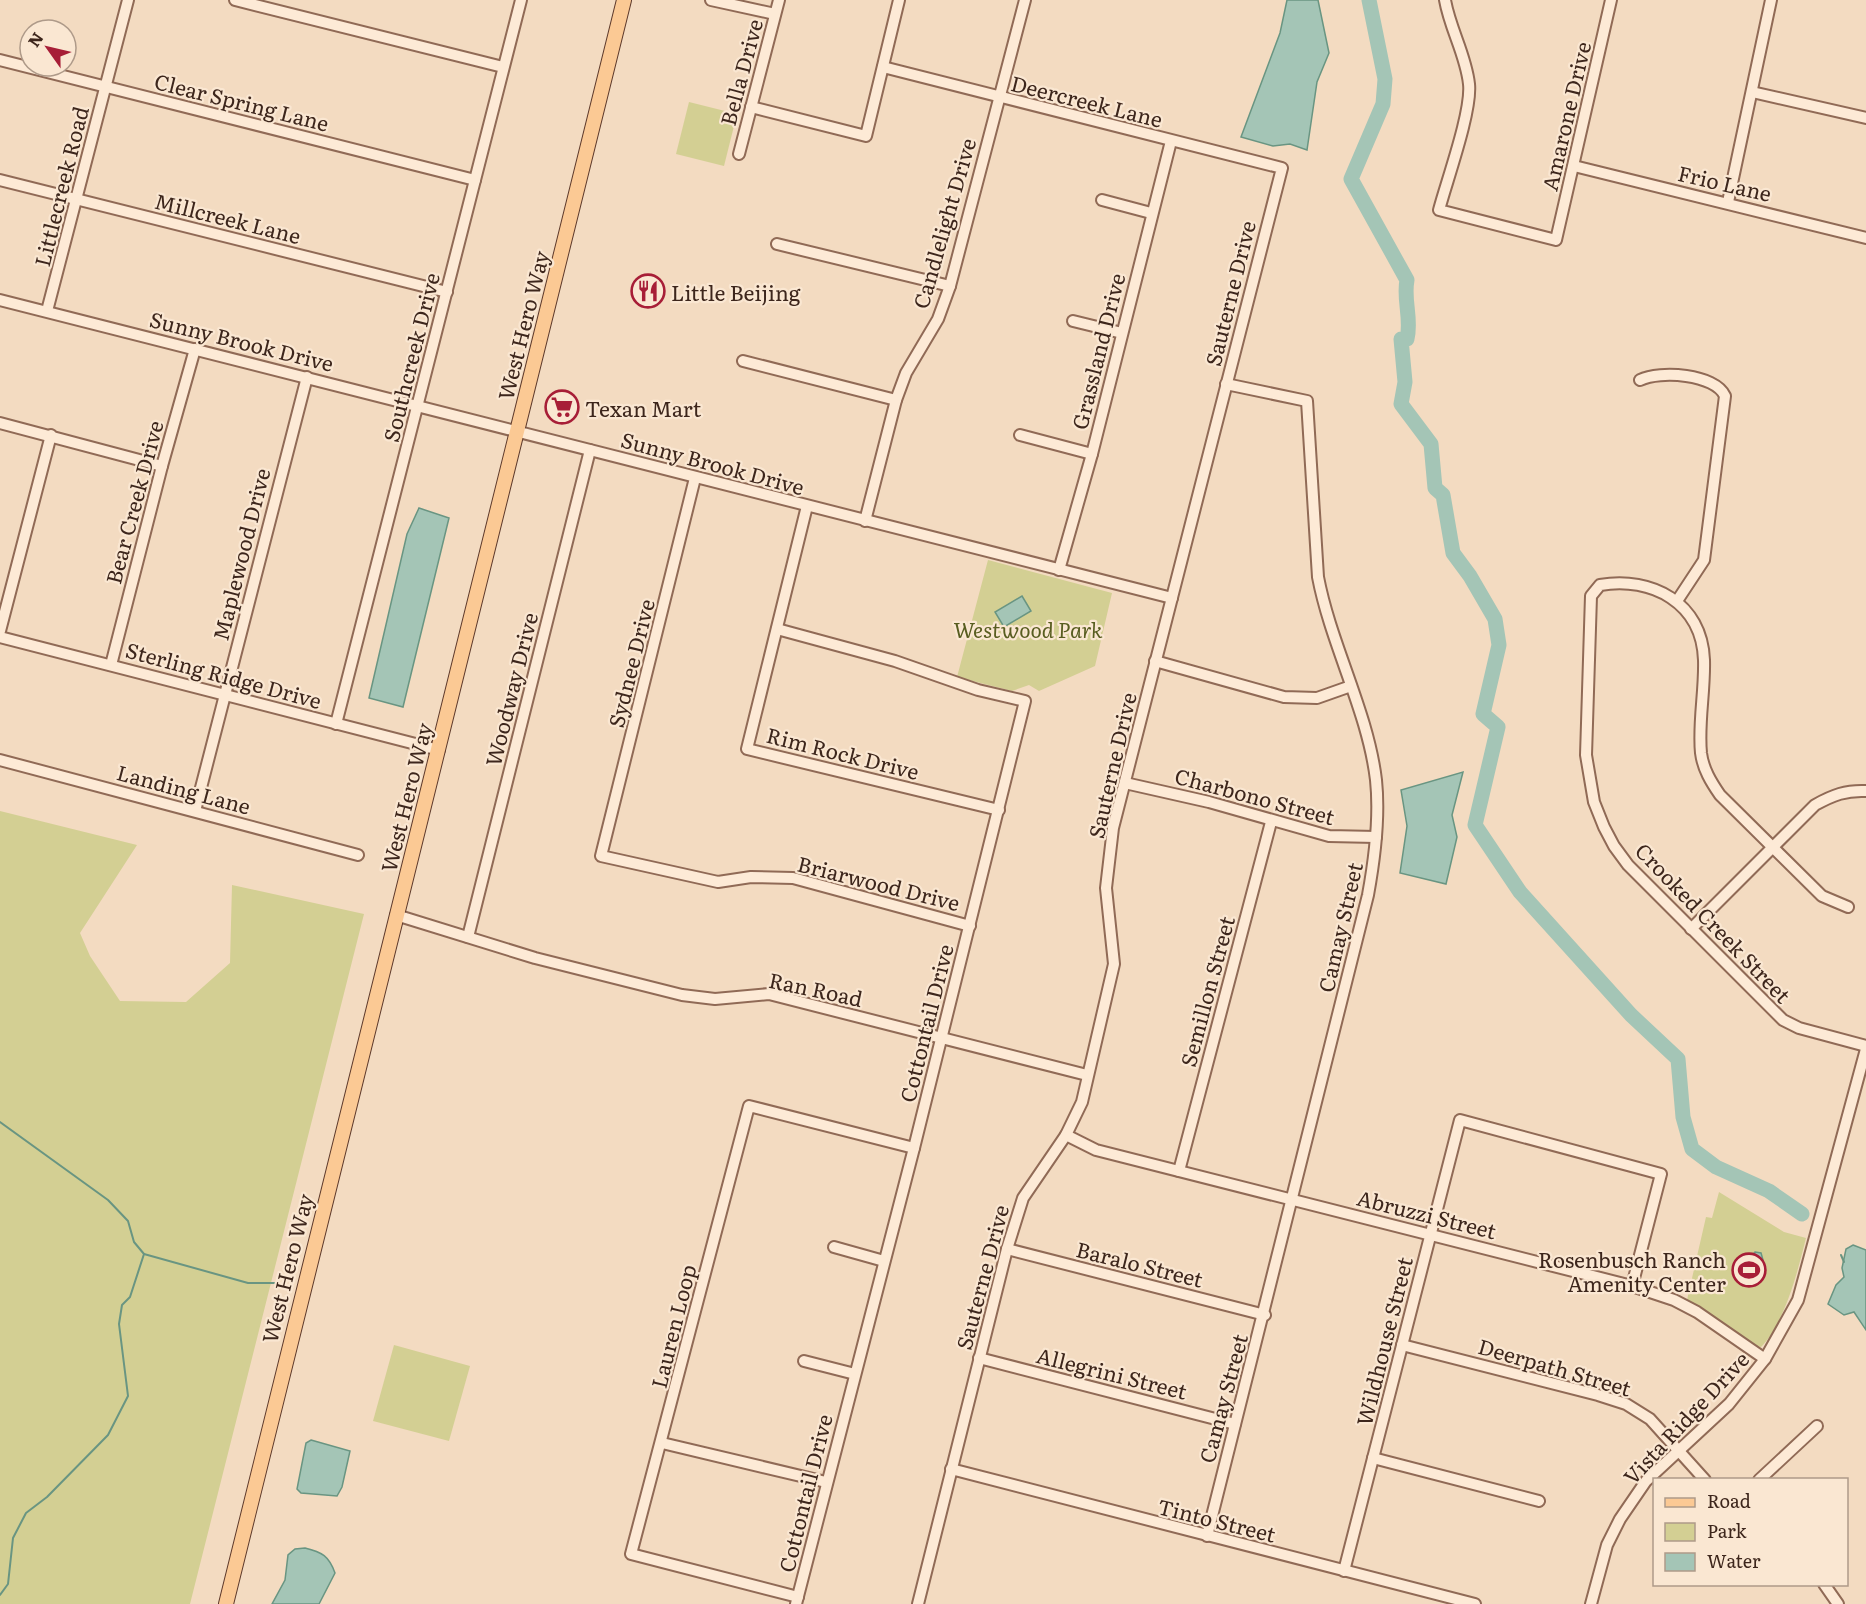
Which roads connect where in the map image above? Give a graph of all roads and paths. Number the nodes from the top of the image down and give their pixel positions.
1 (128, 0) edge
2 (235, 0) edge
3 (521, 0) edge
4 (624, 0) edge
5 (711, 0) edge
6 (779, 0) edge
7 (899, 0) edge
8 (1025, 0) edge
9 (1445, 0) edge
10 (1611, 0) edge
11 (1771, 0) edge
12 (775, 14) junction
13 (0, 60) edge
14 (503, 67) junction
15 (883, 67) junction
16 (105, 86) junction
17 (1752, 92) junction
18 (998, 97) junction
19 (751, 107) junction
20 (1866, 118) edge
21 (1171, 141) junction
22 (739, 154) dead end
23 (1574, 166) junction
24 (1282, 168) joint
25 (0, 180) edge
26 (475, 180) junction
27 (76, 199) junction
28 (1102, 200) dead end
29 (1728, 202) junction
30 (1151, 213) junction
31 (1866, 238) edge
32 (777, 243) dead end
33 (950, 286) junction
34 (447, 292) junction
35 (0, 300) edge
36 (47, 312) junction
37 (1073, 321) dead end
38 (1122, 333) junction
39 (195, 349) junction
40 (743, 361) dead end
41 (307, 377) junction
42 (1640, 380) dead end
43 (1226, 384) junction
44 (896, 400) junction
45 (418, 405) junction
46 (0, 423) edge
47 (517, 431) junction
48 (51, 435) junction
49 (1020, 435) dead end
50 (590, 450) junction
51 (1092, 454) junction
52 (162, 466) junction
53 (695, 478) junction
54 (807, 506) junction
55 (865, 521) junction
56 (1059, 570) junction
57 (1172, 598) junction
58 (1677, 601) junction
59 (777, 629) junction
60 (0, 631) edge
61 (0, 636) edge
62 (1155, 661) junction
63 (111, 665) junction
64 (1351, 686) junction
65 (225, 696) junction
66 (336, 723) junction
67 (439, 750) junction
68 (0, 760) edge
69 (1125, 783) junction
70 (1866, 790) edge
71 (999, 810) junction
72 (195, 811) junction
73 (1270, 822) junction
74 (1376, 837) junction
75 (1774, 847) junction
76 (358, 855) dead end
77 (601, 856) joint
78 (1848, 907) dead end
79 (396, 915) junction
80 (970, 926) junction
81 (1691, 929) junction
82 (468, 937) junction
83 (942, 1038) junction
84 (1866, 1047) edge
85 (1087, 1075) junction
86 (1066, 1135) junction
87 (914, 1148) junction
88 (1179, 1171) junction
89 (1293, 1199) junction
90 (1431, 1234) junction
91 (834, 1247) dead end
92 (1006, 1248) junction
93 (884, 1261) junction
94 (1632, 1286) junction
95 (1264, 1315) junction
96 (1402, 1345) junction
97 (980, 1358) junction
98 (1766, 1359) junction
99 (804, 1361) dead end
100 (855, 1374) junction
101 (1234, 1424) junction
102 (1817, 1426) dead end
103 (662, 1443) junction
104 (1678, 1449) junction
105 (1373, 1458) junction
106 (951, 1469) junction
107 (1704, 1478) edge
108 (1761, 1478) edge
109 (825, 1482) junction
110 (1539, 1501) dead end
111 (1207, 1536) junction
112 (1344, 1571) junction
113 (1825, 1586) edge
114 (797, 1600) edge
115 (225, 1604) edge
116 (918, 1604) edge
117 (1475, 1604) edge
118 (1591, 1604) edge
119 (1838, 1604) edge

1 - 16 street, Littlecreek Road
2 - 14 street
3 - 14 street, Southcreek Drive
4 - 47 main road, West Hero Way
5 - 12 street
6 - 12 street, Bella Drive
7 - 15 street
8 - 18 street, Candlelight Drive
9 - 23 street, Amarone Drive
10 - 23 street, Amarone Drive
11 - 17 street
12 - 19 street, Bella Drive
13 - 16 street, Clear Spring Lane
14 - 26 street, Southcreek Drive
15 - 18 street, Deercreek Lane
15 - 19 street
16 - 26 street, Clear Spring Lane
16 - 27 street, Littlecreek Road
17 - 20 street
17 - 29 street
18 - 21 street, Deercreek Lane
18 - 33 street, Candlelight Drive
19 - 22 street, Bella Drive
21 - 24 street, Deercreek Lane
21 - 30 street, Grassland Drive
23 - 29 street, Frio Lane
24 - 43 street, Sauterne Drive
25 - 27 street, Millcreek Lane
26 - 34 street, Southcreek Drive
27 - 34 street, Millcreek Lane
27 - 36 street, Littlecreek Road
28 - 30 street
29 - 31 street, Frio Lane
30 - 38 street, Grassland Drive
32 - 33 street
33 - 44 street, Candlelight Drive
34 - 45 street, Southcreek Drive
35 - 36 street, Sunny Brook Drive
36 - 39 street, Sunny Brook Drive
37 - 38 street
38 - 51 street, Grassland Drive
39 - 41 street, Sunny Brook Drive
39 - 52 street, Bear Creek Drive
40 - 44 street
41 - 45 street, Sunny Brook Drive
41 - 65 street, Maplewood Drive
42 - 58 street
43 - 57 street, Sauterne Drive
43 - 64 street, Camay Street
44 - 55 street, Candlelight Drive
45 - 47 street, Sunny Brook Drive
45 - 66 street, Southcreek Drive
46 - 48 street
47 - 50 street, Sunny Brook Drive
47 - 67 main road, West Hero Way
48 - 52 street
48 - 60 street
49 - 51 street
50 - 53 street, Sunny Brook Drive
50 - 82 street, Woodway Drive
51 - 56 street, Grassland Drive
52 - 63 street, Bear Creek Drive
53 - 54 street, Sunny Brook Drive
53 - 77 street, Sydnee Drive
54 - 55 street, Sunny Brook Drive
54 - 59 street, Rim Rock Drive
55 - 56 street, Sunny Brook Drive
56 - 57 street, Sunny Brook Drive
57 - 62 street, Sauterne Drive
58 - 75 street
58 - 81 street, Crooked Creek Street
59 - 71 street, Cottontail Drive
59 - 71 street, Rim Rock Drive
61 - 63 street, Sterling Ridge Drive
62 - 64 street
62 - 69 street, Sauterne Drive
63 - 65 street, Sterling Ridge Drive
64 - 74 street, Camay Street
65 - 66 street, Sterling Ridge Drive
65 - 72 street, Maplewood Drive
66 - 67 street, Sterling Ridge Drive
67 - 79 main road, West Hero Way
68 - 72 street, Landing Lane
69 - 73 street, Charbono Street
69 - 85 street, Sauterne Drive
70 - 75 street
71 - 80 street, Cottontail Drive
72 - 76 street, Landing Lane
73 - 74 street, Charbono Street
73 - 88 street, Semillon Street
74 - 89 street, Camay Street
75 - 78 street
75 - 81 street
77 - 80 street, Briarwood Drive
79 - 82 street, Ran Road
79 - 115 main road, West Hero Way
80 - 83 street, Cottontail Drive
81 - 84 street, Crooked Creek Street
82 - 83 street, Ran Road
83 - 85 street, Ran Road
83 - 87 street, Cottontail Drive
84 - 98 street, Vista Ridge Drive
85 - 86 street, Sauterne Drive
86 - 88 street, Abruzzi Street
86 - 92 street, Sauterne Drive
87 - 93 street, Cottontail Drive
87 - 103 street, Lauren Loop
88 - 89 street, Abruzzi Street
89 - 90 street, Abruzzi Street
89 - 95 street, Camay Street
90 - 94 street, Abruzzi Street
90 - 94 street, Wildhouse Street
90 - 96 street, Wildhouse Street
91 - 93 street
92 - 95 street, Baralo Street
92 - 97 street, Sauterne Drive
93 - 100 street, Cottontail Drive
94 - 98 street, Abruzzi Street
95 - 101 street, Camay Street
96 - 104 street, Deerpath Street
96 - 105 street, Wildhouse Street
97 - 101 street, Allegrini Street
97 - 106 street, Sauterne Drive
98 - 104 street, Vista Ridge Drive
99 - 100 street
100 - 109 street, Cottontail Drive
101 - 111 street, Camay Street
102 - 108 street
103 - 109 street
103 - 114 street, Lauren Loop
104 - 107 street, Deerpath Street
104 - 118 street, Vista Ridge Drive
105 - 110 street
105 - 112 street, Wildhouse Street
106 - 111 street, Tinto Street
106 - 116 street, Sauterne Drive
109 - 114 street, Cottontail Drive
111 - 112 street, Tinto Street
112 - 117 street, Tinto Street
113 - 119 street

